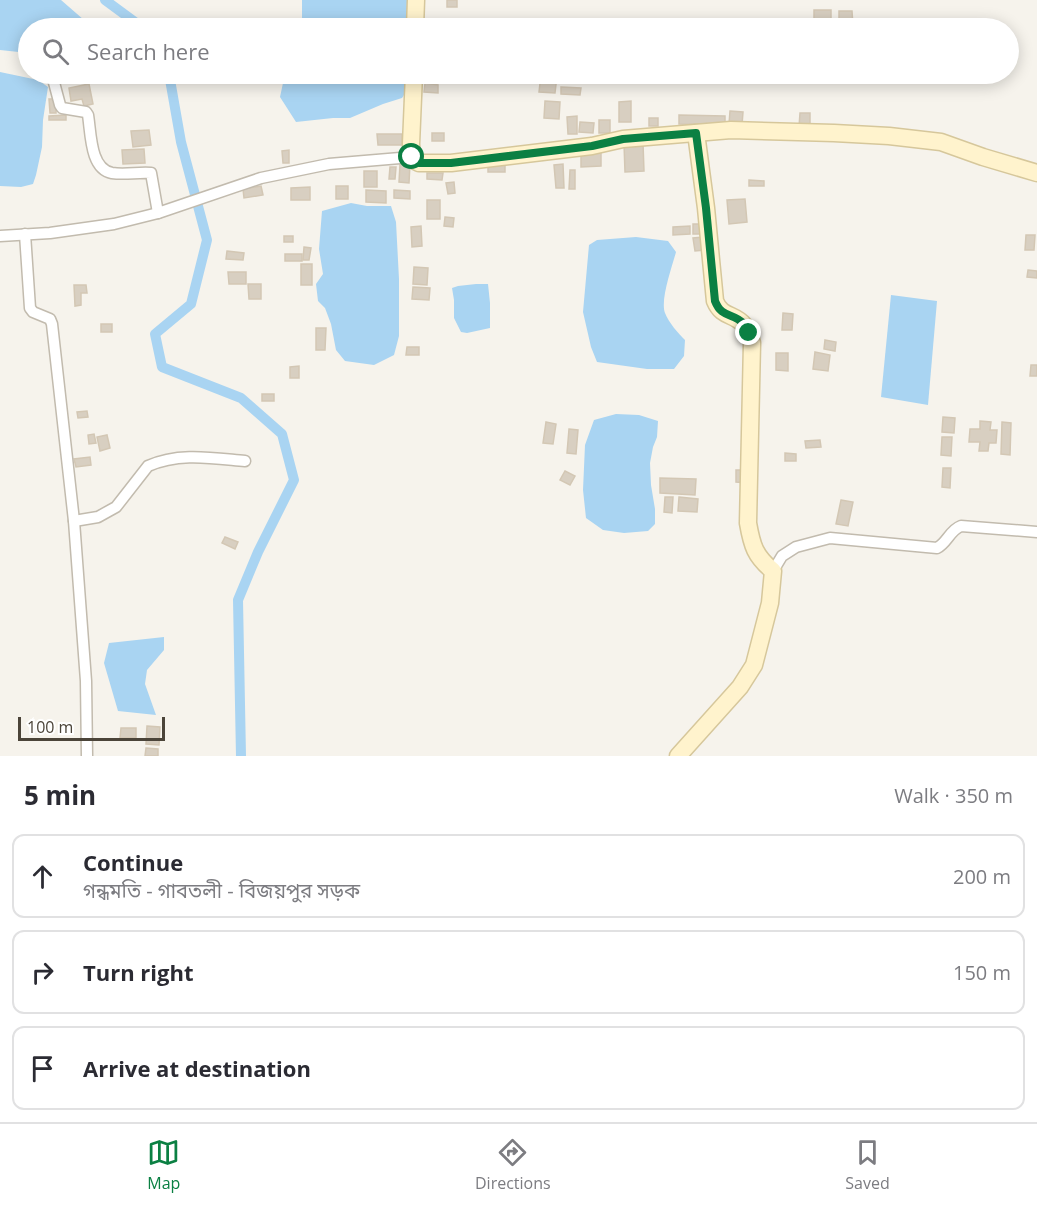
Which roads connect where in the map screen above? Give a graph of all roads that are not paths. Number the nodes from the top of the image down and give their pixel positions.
1 (416, 0) edge
2 (415, 18) edge
3 (54, 84) edge
4 (414, 84) edge
5 (696, 133) junction
6 (412, 157) junction
7 (1037, 172) edge
8 (164, 211) junction
9 (25, 234) junction
10 (0, 236) edge
11 (245, 461) dead end
12 (74, 521) junction
13 (1037, 532) edge
14 (773, 571) junction
15 (87, 756) edge
16 (678, 756) edge

1 - 2 main road
3 - 8 street
4 - 6 main road
5 - 6 main road
5 - 7 main road
5 - 14 main road
6 - 8 street
8 - 9 street
9 - 10 street
9 - 12 street
11 - 12 street
12 - 15 street
13 - 14 street
14 - 16 main road

